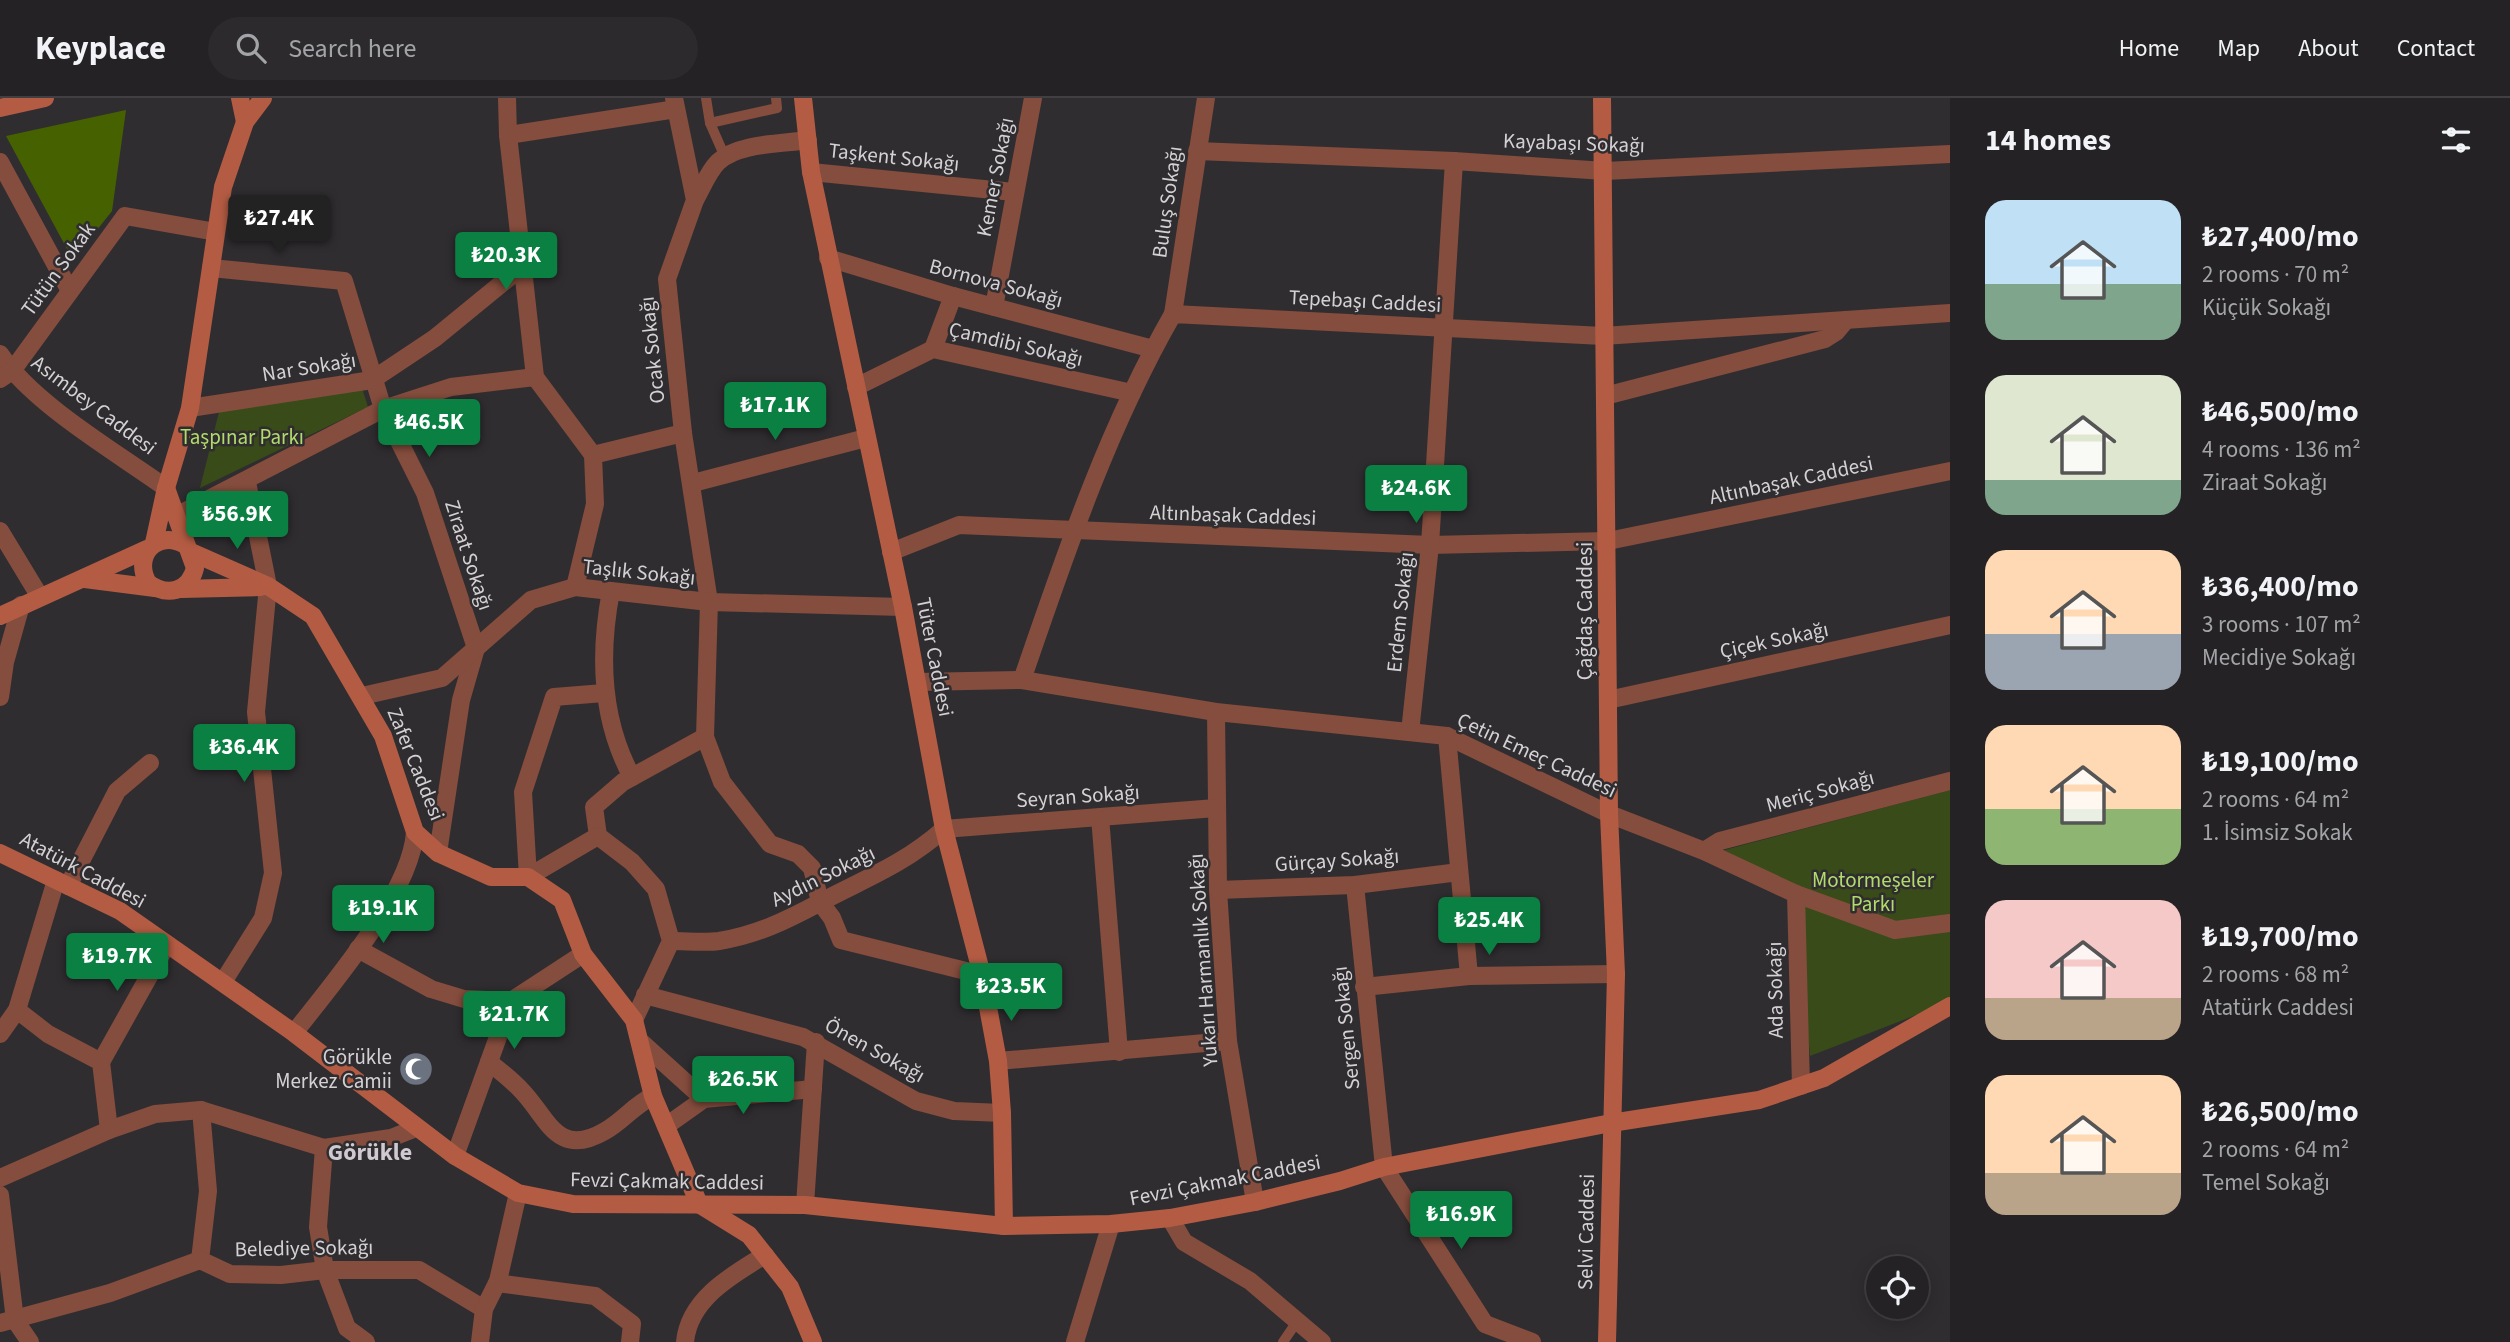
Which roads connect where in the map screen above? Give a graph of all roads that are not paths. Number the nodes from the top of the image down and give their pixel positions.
1 (45, 98) edge
2 (240, 98) edge
3 (263, 98) edge
4 (507, 98) edge
5 (706, 98) edge
6 (776, 98) edge
7 (803, 98) edge
8 (1033, 98) edge
9 (1206, 98) edge
10 (1602, 98) edge
11 (675, 103) edge
12 (0, 108) edge
13 (245, 122) junction
14 (710, 123) junction
15 (508, 135) junction
16 (808, 140) junction
17 (1197, 151) junction
18 (1950, 154) edge
19 (725, 156) junction
20 (1454, 161) junction
21 (0, 162) edge
22 (1605, 171) junction
23 (811, 172) junction
24 (1014, 192) junction
25 (695, 200) junction
26 (216, 232) junction
27 (828, 258) junction
28 (523, 266) junction
29 (211, 268) junction
30 (70, 291) junction
31 (953, 296) junction
32 (993, 307) junction
33 (1950, 313) edge
34 (1173, 314) junction
35 (1846, 320) junction
36 (1441, 328) junction
37 (1603, 336) junction
38 (933, 348) junction
39 (1153, 349) junction
40 (0, 354) edge
41 (6, 375) edge
42 (535, 377) junction
43 (373, 380) junction
44 (856, 387) junction
45 (1132, 393) junction
46 (1605, 396) junction
47 (190, 408) junction
48 (383, 410) junction
49 (683, 432) junction
50 (866, 438) junction
51 (593, 455) junction
52 (1950, 471) edge
53 (247, 482) junction
54 (693, 483) junction
55 (166, 488) junction
56 (176, 516) junction
57 (0, 531) edge
58 (1073, 532) junction
59 (1608, 541) junction
60 (1430, 545) junction
61 (150, 546) junction
62 (188, 548) junction
63 (891, 552) junction
64 (85, 579) junction
65 (268, 586) junction
66 (575, 587) junction
67 (155, 588) junction
68 (181, 589) junction
69 (611, 592) junction
70 (40, 597) junction
71 (709, 602) junction
72 (21, 605) junction
73 (903, 607) junction
74 (0, 616) edge
75 (1950, 625) edge
76 (476, 648) junction
77 (1022, 680) junction
78 (918, 682) junction
79 (604, 693) junction
80 (362, 696) junction
81 (0, 697) edge
82 (1608, 700) junction
83 (1216, 712) junction
84 (1410, 732) junction
85 (1447, 736) junction
86 (705, 737) junction
87 (150, 763) dead end
88 (632, 777) junction
89 (1950, 780) edge
90 (1216, 808) junction
91 (1609, 814) junction
92 (1100, 817) junction
93 (944, 829) junction
94 (415, 832) junction
95 (598, 836) junction
96 (1704, 851) junction
97 (0, 853) edge
98 (438, 853) junction
99 (1459, 872) junction
100 (528, 877) junction
101 (62, 883) junction
102 (1355, 885) junction
103 (1218, 890) junction
104 (1796, 894) junction
105 (820, 902) junction
106 (1950, 923) edge
107 (671, 941) junction
108 (167, 944) junction
109 (358, 949) junction
110 (583, 954) junction
111 (1616, 974) junction
112 (982, 975) junction
113 (1469, 976) junction
114 (223, 982) junction
115 (1364, 987) junction
116 (645, 995) junction
117 (512, 1001) junction
118 (1950, 1006) edge
119 (17, 1010) junction
120 (634, 1020) junction
121 (294, 1032) junction
122 (0, 1034) edge
123 (1228, 1041) junction
124 (816, 1042) junction
125 (642, 1043) junction
126 (1119, 1052) junction
127 (998, 1061) junction
128 (101, 1062) junction
129 (489, 1062) junction
130 (1801, 1086) junction
131 (813, 1089) junction
132 (653, 1096) junction
133 (704, 1099) junction
134 (201, 1110) junction
135 (1002, 1113) junction
136 (1611, 1123) junction
137 (666, 1126) junction
138 (416, 1128) junction
139 (109, 1130) junction
140 (324, 1148) junction
141 (455, 1156) junction
142 (1384, 1167) junction
143 (0, 1178) edge
144 (518, 1193) junction
145 (0, 1195) edge
146 (1255, 1202) junction
147 (699, 1205) junction
148 (806, 1205) junction
149 (1170, 1218) junction
150 (1111, 1224) junction
151 (1003, 1226) junction
152 (765, 1255) junction
153 (200, 1260) junction
154 (325, 1270) junction
155 (496, 1283) junction
156 (484, 1309) junction
157 (1298, 1319) junction
158 (7, 1321) edge
159 (30, 1342) edge
160 (366, 1342) edge
161 (480, 1342) edge
162 (630, 1342) edge
163 (685, 1342) edge
164 (813, 1342) edge
165 (1075, 1342) edge
166 (1283, 1342) edge
167 (1322, 1342) edge
168 (1532, 1342) edge
169 (1607, 1342) edge

1 - 12 street
2 - 13 street
3 - 13 street
4 - 15 street
5 - 14 lane
6 - 14 lane
7 - 16 street, Tüter Caddesi
8 - 24 street, Kemer Sokağı
9 - 17 street, Buluş Sokağı
10 - 22 street, Çağdaş Caddesi
11 - 15 street
11 - 25 street
13 - 26 street
14 - 19 lane
15 - 28 street
16 - 19 street
16 - 23 street, Tüter Caddesi
17 - 20 street, Kayabaşı Sokağı
17 - 34 street, Buluş Sokağı
18 - 22 street, Kayabaşı Sokağı
19 - 25 street, Ocak Sokağı
20 - 22 street, Kayabaşı Sokağı
20 - 36 street, Erdem Sokağı
21 - 30 street
22 - 37 street, Çağdaş Caddesi
23 - 24 street, Taşkent Sokağı
23 - 27 street, Tüter Caddesi
24 - 32 street, Kemer Sokağı
25 - 49 street, Ocak Sokağı
26 - 29 street
26 - 30 street, Tütün Sokak
27 - 31 street, Bornova Sokağı
27 - 44 street, Tüter Caddesi
28 - 42 street
28 - 43 street, Nar Sokağı
29 - 43 street, Ziraat Sokağı
29 - 47 street
30 - 41 street, Tütün Sokak
31 - 32 street, Bornova Sokağı
31 - 38 street
32 - 39 street, Bornova Sokağı
33 - 35 street, Tepebaşı Caddesi
34 - 36 street, Tepebaşı Caddesi
34 - 39 street
35 - 37 street, Tepebaşı Caddesi
35 - 46 street
36 - 37 street, Tepebaşı Caddesi
36 - 60 street, Erdem Sokağı
37 - 46 street, Çağdaş Caddesi
38 - 44 street, Çamdibi Sokağı
38 - 45 street, Çamdibi Sokağı
39 - 45 street
40 - 41 street, Asımbey Caddesi
41 - 55 street, Asımbey Caddesi
42 - 48 street
42 - 51 street
43 - 47 street, Nar Sokağı
43 - 48 street, Ziraat Sokağı
44 - 50 street, Tüter Caddesi
45 - 58 street
46 - 59 street, Çağdaş Caddesi
47 - 55 street
48 - 53 street
48 - 76 street, Ziraat Sokağı
49 - 51 street
49 - 54 street, Ocak Sokağı
50 - 54 street
50 - 63 street, Tüter Caddesi
51 - 66 street
52 - 59 street, Altınbaşak Caddesi
53 - 56 street
53 - 65 street
54 - 71 street, Ocak Sokağı
55 - 56 street
55 - 61 street
56 - 62 street
57 - 70 street
58 - 60 street, Altınbaşak Caddesi
58 - 63 street, Altınbaşak Caddesi
58 - 77 street
59 - 60 street, Altınbaşak Caddesi
59 - 82 street, Çağdaş Caddesi
60 - 84 street, Erdem Sokağı
61 - 62 street
61 - 64 street
61 - 67 street
62 - 65 street, Zafer Caddesi
62 - 68 street
63 - 73 street, Tüter Caddesi
64 - 67 street
64 - 70 street
65 - 68 street
65 - 80 street, Zafer Caddesi
65 - 114 street
66 - 69 street, Taşlık Sokağı
66 - 76 street, Taşlık Sokağı
67 - 68 street
69 - 71 street, Taşlık Sokağı
69 - 79 street
70 - 72 street
71 - 73 street, Taşlık Sokağı
71 - 86 street, Ocak Sokağı
72 - 74 street
72 - 81 street
73 - 78 street, Tüter Caddesi
75 - 82 street, Çiçek Sokağı
76 - 80 street, Taşlık Sokağı
76 - 98 street
77 - 78 street, Çetin Emeç Caddesi
77 - 83 street, Çetin Emeç Caddesi
78 - 93 street, Tüter Caddesi
79 - 88 street
79 - 100 street
80 - 94 street, Zafer Caddesi
82 - 91 street, Çağdaş Caddesi
83 - 84 street, Çetin Emeç Caddesi
83 - 90 street, Yukarı Harmanlık Sokağı
84 - 85 street, Çetin Emeç Caddesi
85 - 91 street, Çetin Emeç Caddesi
85 - 99 street
86 - 88 street
86 - 105 street
87 - 101 street
88 - 95 street
89 - 96 street, Meriç Sokağı
90 - 92 street, Seyran Sokağı
90 - 103 street, Yukarı Harmanlık Sokağı
91 - 96 street, Çetin Emeç Caddesi
91 - 111 street, Çağdaş Caddesi
92 - 93 street, Seyran Sokağı
92 - 126 street
93 - 105 street, Aydın Sokağı
93 - 112 street, Tüter Caddesi
94 - 98 street, Zafer Caddesi
94 - 109 street
95 - 100 street
95 - 107 street
96 - 104 street, Çetin Emeç Caddesi
97 - 101 street, Atatürk Caddesi
98 - 100 street, Zafer Caddesi
99 - 102 street, Gürçay Sokağı
99 - 113 street
100 - 110 street
101 - 108 street, Atatürk Caddesi
101 - 119 street
102 - 103 street, Gürçay Sokağı
102 - 115 street, Sergen Sokağı
103 - 123 street, Yukarı Harmanlık Sokağı
104 - 106 street, Çetin Emeç Caddesi
104 - 130 street, Ada Sokağı
105 - 107 street, Aydın Sokağı
105 - 112 street
107 - 116 street
108 - 114 street, Atatürk Caddesi
108 - 128 street
109 - 117 street
109 - 121 street
110 - 117 street
110 - 120 street
111 - 113 street
111 - 136 street, Çağdaş Caddesi
112 - 127 street, Tüter Caddesi
113 - 115 street
114 - 121 street, Atatürk Caddesi
115 - 142 street, Sergen Sokağı
116 - 120 street
116 - 124 street, Önen Sokağı
117 - 129 street
118 - 130 street, Fevzi Çakmak Caddesi
119 - 122 street
119 - 128 street
120 - 125 street
121 - 138 street, Atatürk Caddesi
123 - 126 street
123 - 146 street, Yukarı Harmanlık Sokağı
124 - 131 street
124 - 135 street, Önen Sokağı
125 - 132 street
125 - 133 street
126 - 127 street
127 - 135 street, Tüter Caddesi
128 - 139 street
129 - 132 street
129 - 141 street
130 - 136 street, Fevzi Çakmak Caddesi
131 - 133 street
131 - 148 street
132 - 137 street
133 - 137 street
134 - 139 street
134 - 140 street
134 - 153 street
135 - 151 street, Tüter Caddesi
136 - 142 street, Fevzi Çakmak Caddesi
136 - 169 street, Selvi Caddesi
137 - 147 street
138 - 140 street
138 - 141 street, Fevzi Çakmak Caddesi
139 - 143 street
140 - 154 street
141 - 144 street, Fevzi Çakmak Caddesi
142 - 146 street, Fevzi Çakmak Caddesi
142 - 168 street
144 - 147 street, Fevzi Çakmak Caddesi
144 - 155 street
145 - 158 street
146 - 149 street, Fevzi Çakmak Caddesi
147 - 148 street, Fevzi Çakmak Caddesi
147 - 152 street
148 - 151 street, Fevzi Çakmak Caddesi
149 - 150 street, Fevzi Çakmak Caddesi
149 - 157 street
150 - 151 street, Fevzi Çakmak Caddesi
150 - 165 street
152 - 163 street
152 - 164 street
153 - 154 street, Belediye Sokağı
153 - 158 street
154 - 156 street, Belediye Sokağı
154 - 160 street
155 - 156 street
155 - 162 street
156 - 161 street
157 - 166 lane
157 - 167 street
158 - 159 street

